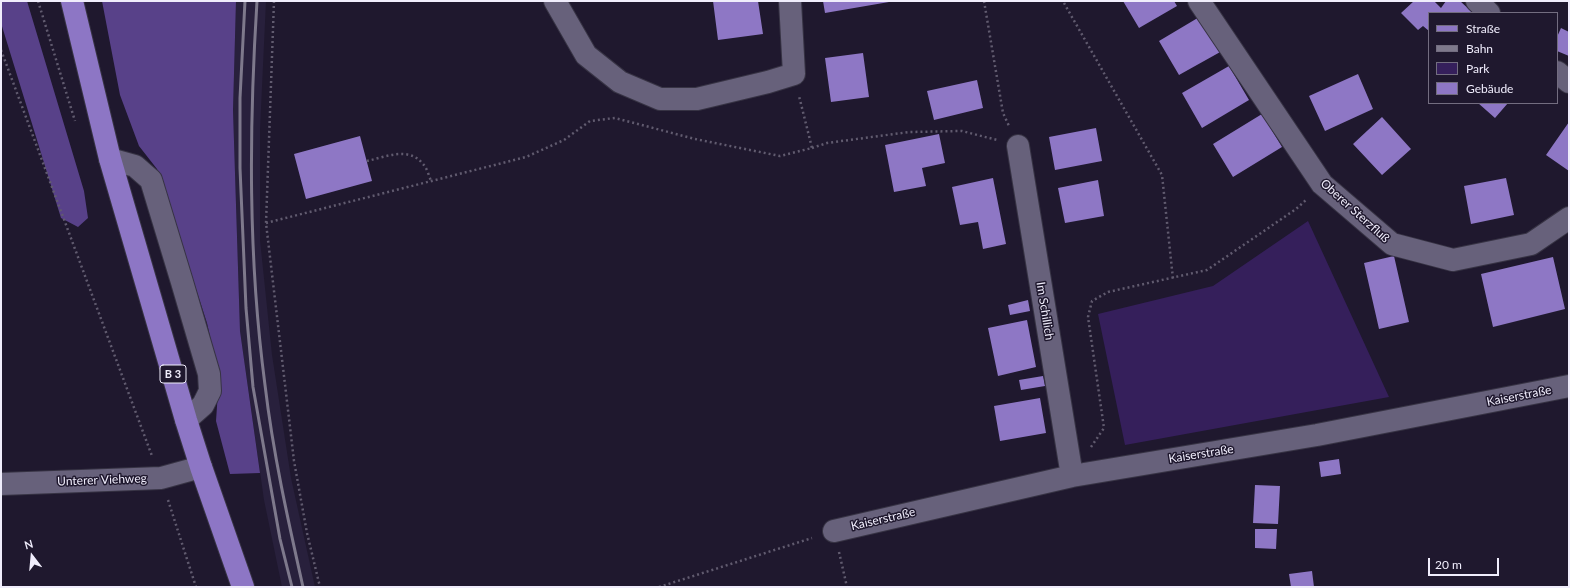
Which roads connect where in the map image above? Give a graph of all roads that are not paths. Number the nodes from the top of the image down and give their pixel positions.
1 (72, 1) edge
2 (555, 1) edge
3 (790, 1) edge
4 (1199, 1) edge
5 (1477, 1) edge
6 (1488, 12) edge
7 (1558, 73) edge
8 (1569, 82) edge
9 (1018, 146) road end
10 (110, 159) junction
11 (1569, 218) edge
12 (1569, 386) edge
13 (186, 420) junction
14 (201, 467) junction
15 (1072, 476) junction
16 (1, 484) edge
17 (834, 531) road end
18 (243, 587) edge

1 - 10 main road, B 3
2 - 3 street
4 - 11 street, Oberer Sterzfluß
5 - 6 street
7 - 8 street
9 - 15 street, Im Schillich
10 - 13 main road, B 3
10 - 13 street
12 - 15 street, Kaiserstraße
13 - 14 main road, B 3
14 - 16 street, Unterer Viehweg
14 - 18 main road, B 3
15 - 17 street, Kaiserstraße

